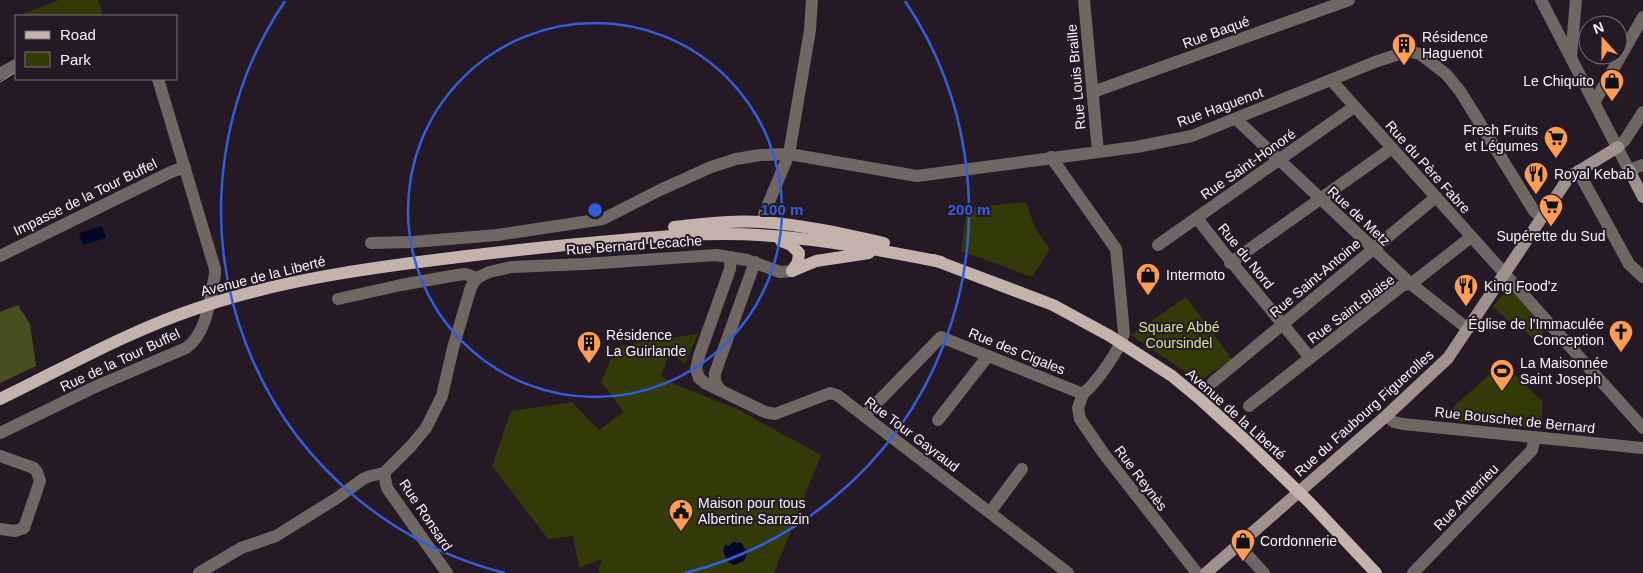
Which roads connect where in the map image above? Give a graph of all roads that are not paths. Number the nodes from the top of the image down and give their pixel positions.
1 (812, 0) edge
2 (1084, 0) edge
3 (1349, 0) edge
4 (1541, 0) edge
5 (1576, 0) edge
6 (1643, 17) edge
7 (1571, 57) junction
8 (15, 66) edge
9 (0, 74) edge
10 (158, 80) edge
11 (1331, 80) junction
12 (1093, 92) junction
13 (1594, 101) junction
14 (1354, 107) junction
15 (1643, 112) edge
16 (1236, 118) junction
17 (1392, 148) junction
18 (1618, 148) junction
19 (1098, 152) junction
20 (789, 154) junction
21 (1051, 157) junction
22 (1279, 160) junction
23 (1643, 165) edge
24 (185, 167) junction
25 (1629, 170) junction
26 (1578, 171) junction
27 (1436, 197) junction
28 (1643, 198) edge
29 (1319, 199) junction
30 (764, 214) dead end
31 (1197, 218) junction
32 (1542, 218) junction
33 (767, 235) junction
34 (1471, 237) junction
35 (371, 243) dead end
36 (1158, 245) dead end
37 (552, 246) junction
38 (1374, 250) junction
39 (885, 251) junction
40 (0, 256) edge
41 (732, 257) junction
42 (755, 262) junction
43 (941, 262) junction
44 (1230, 263) junction
45 (792, 271) junction
46 (1505, 273) junction
47 (1643, 277) edge
48 (477, 278) junction
49 (1411, 284) junction
50 (338, 299) dead end
51 (1283, 324) junction
52 (1468, 329) junction
53 (988, 356) junction
54 (1310, 358) junction
55 (1213, 382) dead end
56 (720, 390) junction
57 (1083, 394) junction
58 (0, 399) edge
59 (1249, 406) dead end
60 (864, 416) junction
61 (1386, 416) junction
62 (938, 420) dead end
63 (1643, 428) edge
64 (0, 433) edge
65 (1535, 437) junction
66 (1643, 448) edge
67 (0, 456) edge
68 (1022, 469) dead end
69 (384, 472) junction
70 (990, 512) junction
71 (0, 529) edge
72 (1238, 545) junction
73 (199, 573) edge
74 (447, 573) edge
75 (1068, 573) edge
76 (1197, 573) edge
77 (1206, 573) edge
78 (1264, 573) edge
79 (1376, 573) edge
80 (1413, 573) edge

1 - 20 street
2 - 12 street, Rue Louis Braille
3 - 12 street, Rue Baqué
4 - 7 street
5 - 7 street
6 - 13 street
7 - 13 street
8 - 9 street
10 - 24 street, Rue de la Tour Buffel
11 - 14 street, Rue du Père Fabre
11 - 16 street, Rue Haguenot
11 - 32 street, Rue Haguenot
12 - 19 street, Rue Louis Braille
13 - 18 street
14 - 17 street, Rue du Père Fabre
14 - 22 street, Rue Saint-Honoré
15 - 18 street
16 - 19 street, Rue Haguenot
16 - 22 street, Rue de Metz
17 - 27 street, Rue du Père Fabre
17 - 29 street
18 - 25 street
18 - 26 street, Rue du Faubourg Figuerolles
19 - 21 street, Rue Haguenot
20 - 21 street, Rue Haguenot
20 - 30 street
20 - 35 street, Rue Haguenot
21 - 57 street
22 - 29 street, Rue de Metz
22 - 31 street, Rue Saint-Honoré
23 - 25 street
24 - 40 street, Impasse de la Tour Buffel
24 - 64 street, Rue de la Tour Buffel
25 - 28 street
26 - 32 street, Rue du Faubourg Figuerolles
26 - 47 street
27 - 34 street, Rue du Père Fabre
27 - 38 street, Rue Saint-Antoine
29 - 38 street, Rue de Metz
29 - 44 street
31 - 36 street, Rue Saint-Honoré
31 - 44 street, Rue du Nord
32 - 46 street, Rue du Faubourg Figuerolles
33 - 37 main road, Avenue de la Liberté
33 - 39 main road, Avenue de la Liberté
33 - 45 main road
34 - 46 street, Rue du Père Fabre
34 - 49 street, Rue Saint-Blaise
37 - 43 main road, Avenue de la Liberté
37 - 58 main road, Avenue de la Liberté
38 - 49 street, Rue de Metz
38 - 51 street, Rue Saint-Antoine
39 - 43 main road, Avenue de la Liberté
39 - 45 main road
41 - 42 street, Rue Bernard Lecache
41 - 48 street, Rue Bernard Lecache
41 - 56 street, Rue Tour Gayraud
42 - 45 street, Rue Bernard Lecache
42 - 56 street
43 - 79 main road, Avenue de la Liberté
44 - 51 street, Rue du Nord
46 - 52 street, Rue du Faubourg Figuerolles
46 - 63 street, Rue du Père Fabre
48 - 50 street
48 - 69 street
49 - 52 street, Rue de Metz
49 - 54 street, Rue Saint-Blaise
51 - 54 street, Rue du Nord
51 - 55 street, Rue Saint-Antoine
52 - 61 street, Rue du Faubourg Figuerolles
53 - 57 street, Rue des Cigales
53 - 60 street, Rue des Cigales
53 - 62 street
54 - 59 street, Rue Saint-Blaise
56 - 60 street, Rue Tour Gayraud
57 - 76 street, Rue Reynès
60 - 70 street, Rue Tour Gayraud
61 - 65 street, Rue Bouschet de Bernard
61 - 72 street, Rue du Faubourg Figuerolles
65 - 66 street, Rue Bouschet de Bernard
65 - 80 street, Rue Anterrieu
67 - 71 street
68 - 70 street
69 - 73 street
69 - 74 street, Rue Ronsard
70 - 75 street, Rue Tour Gayraud
72 - 77 street, Rue du Faubourg Figuerolles
72 - 78 street

